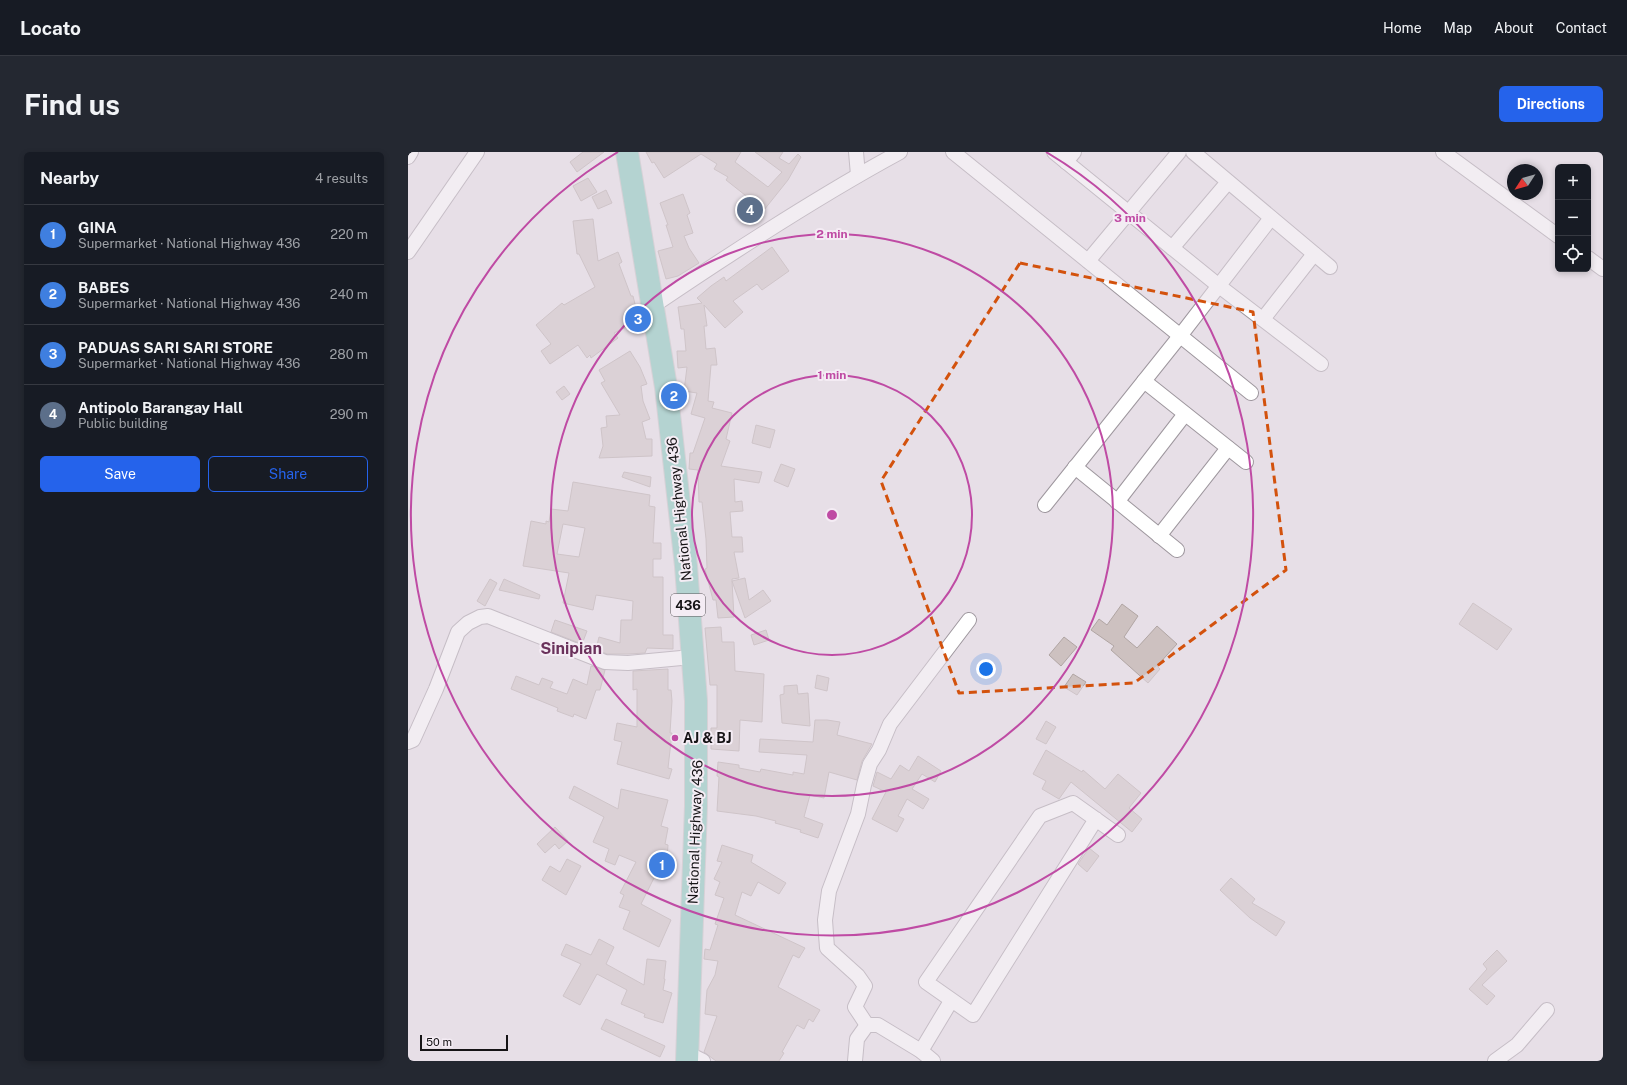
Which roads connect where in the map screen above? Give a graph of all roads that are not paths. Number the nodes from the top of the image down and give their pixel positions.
1 (412, 152) edge
2 (477, 152) edge
3 (627, 152) edge
4 (856, 152) edge
5 (900, 152) edge
6 (953, 152) edge
7 (1054, 152) edge
8 (1179, 152) edge
9 (1192, 152) edge
10 (1443, 152) edge
11 (408, 157) edge
12 (1070, 157) edge
13 (858, 175) junction
14 (1228, 182) junction
15 (1128, 212) junction
16 (1271, 218) junction
17 (1555, 234) edge
18 (1172, 248) junction
19 (408, 252) edge
20 (1314, 254) junction
21 (1591, 260) edge
22 (1088, 261) junction
23 (1330, 267) dead end
24 (1603, 269) edge
25 (1219, 286) junction
26 (653, 306) junction
27 (1263, 319) junction
28 (1180, 336) junction
29 (1321, 364) dead end
30 (1144, 382) junction
31 (1251, 393) dead end
32 (1185, 414) junction
33 (1228, 448) junction
34 (1246, 462) dead end
35 (1075, 467) junction
36 (1117, 502) junction
37 (1045, 505) dead end
38 (1159, 536) junction
39 (1176, 550) dead end
40 (968, 620) dead end
41 (692, 657) junction
42 (408, 742) edge
43 (1096, 819) junction
44 (1118, 835) dead end
45 (951, 1001) junction
46 (1547, 1010) dead end
47 (867, 1025) junction
48 (921, 1051) junction
49 (693, 1058) edge
50 (855, 1061) edge
51 (933, 1061) edge
52 (1495, 1061) edge

1 - 11 street
2 - 19 street
3 - 26 main road, National Highway 436 / 436
4 - 13 street
5 - 13 street
6 - 22 street
7 - 12 street
8 - 15 street
9 - 14 street
10 - 17 street
12 - 15 street
13 - 26 street
14 - 16 street
14 - 18 street
15 - 18 street
15 - 22 street
16 - 20 street
16 - 25 street
18 - 25 street
20 - 23 street
20 - 27 street
21 - 24 street
22 - 28 street
25 - 27 street
25 - 28 street
26 - 41 main road, National Highway 436 / 436
27 - 29 street
28 - 30 street
28 - 31 street
30 - 32 street
30 - 35 street
32 - 33 street
32 - 36 street
33 - 34 street
33 - 38 street
35 - 36 street
35 - 37 street
36 - 38 street
38 - 39 street
40 - 47 street
41 - 42 street
41 - 49 main road, National Highway 436 / 436
43 - 44 street
43 - 45 street
43 - 45 street
45 - 48 street
46 - 52 street
47 - 48 street
47 - 50 street
48 - 51 street

